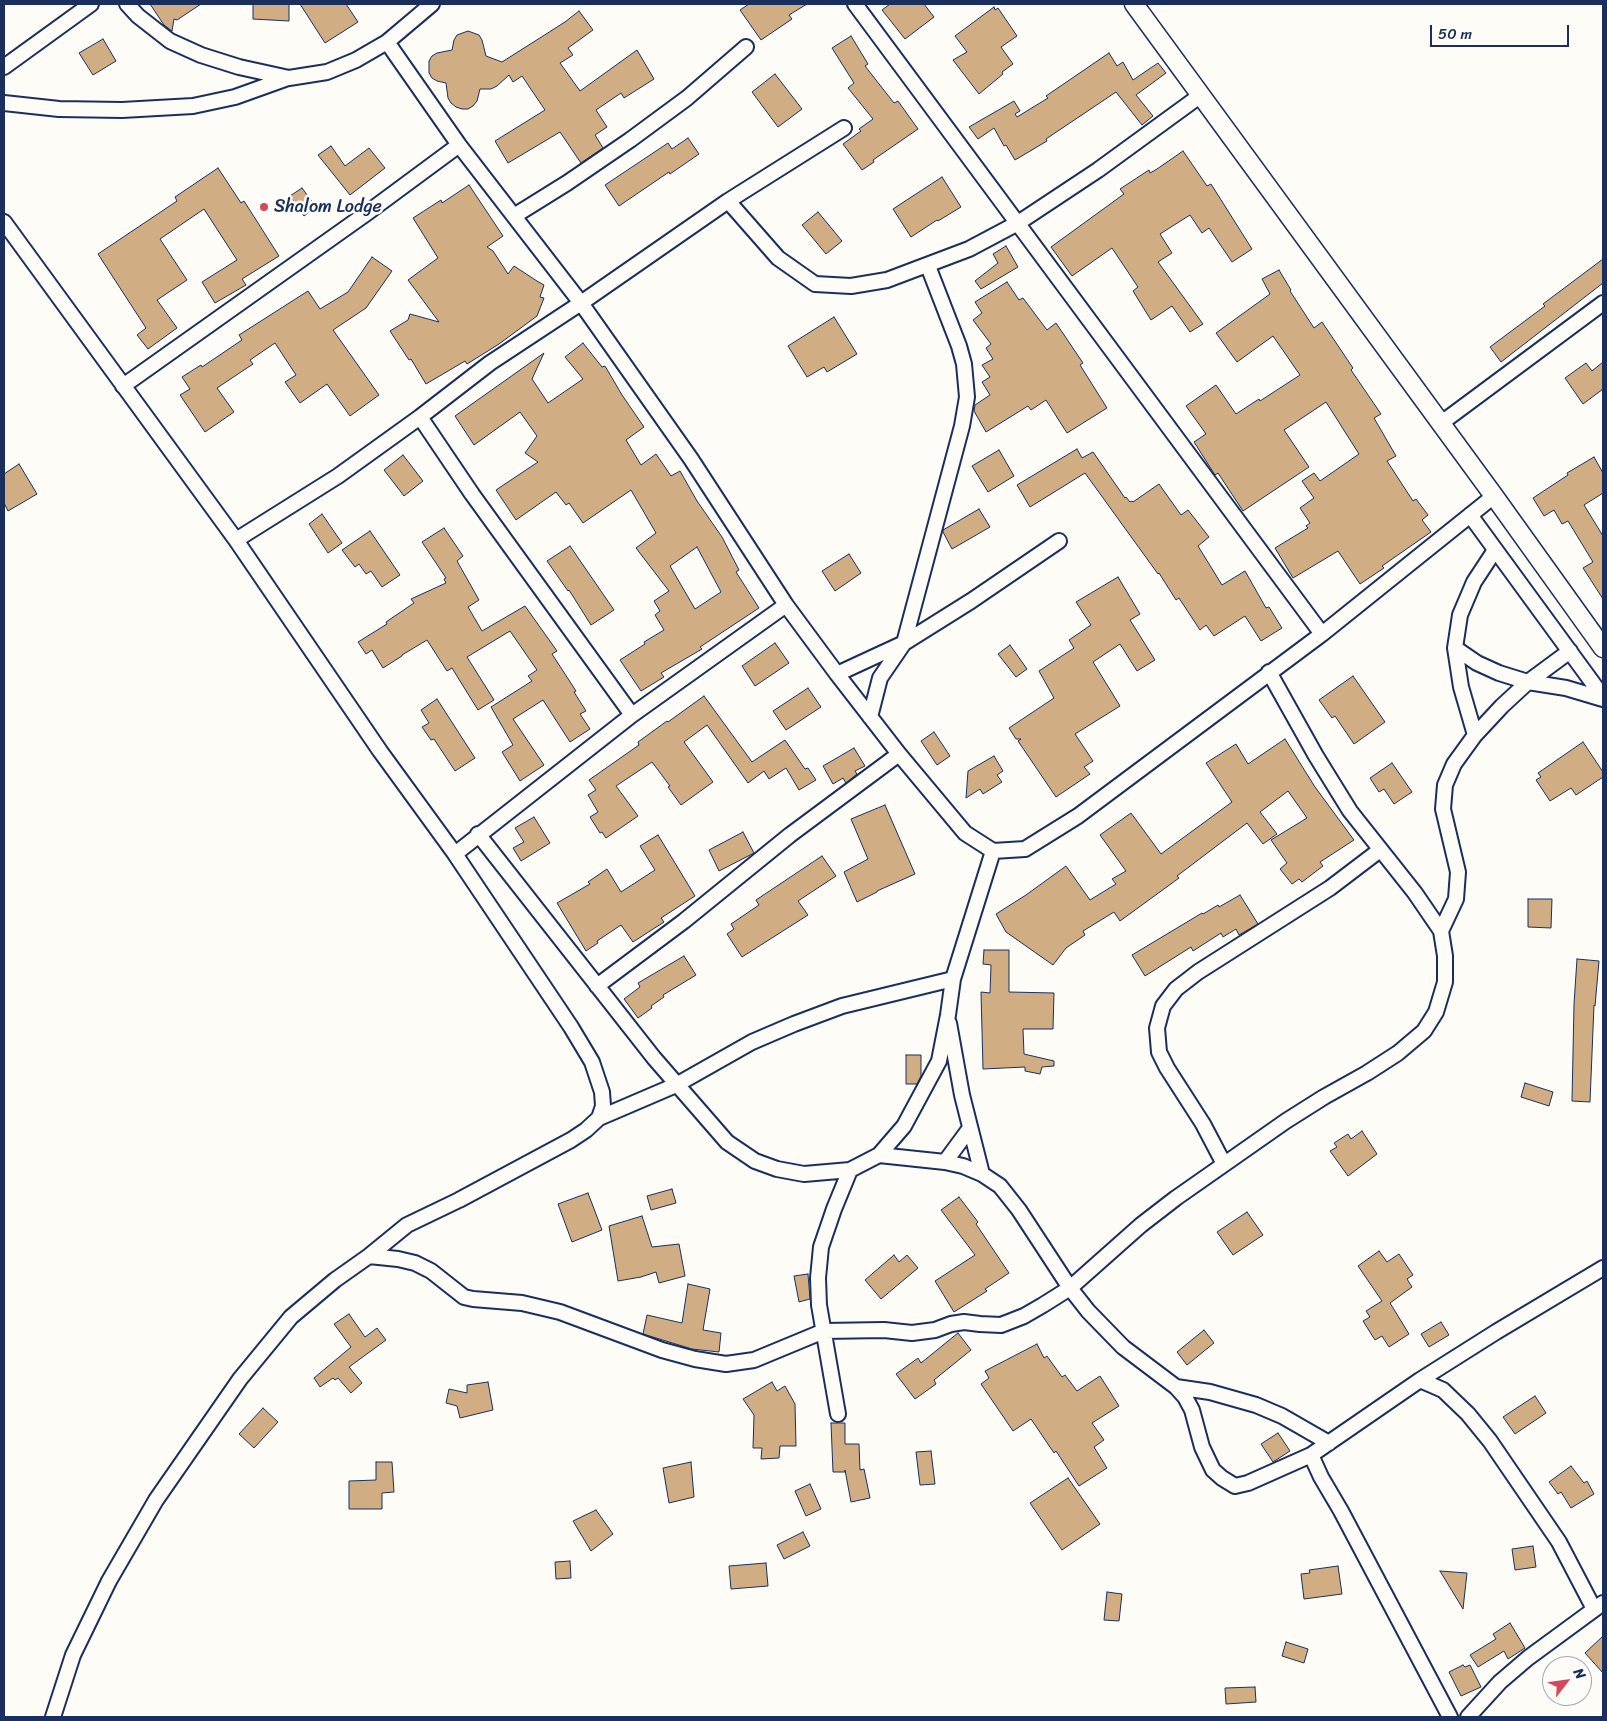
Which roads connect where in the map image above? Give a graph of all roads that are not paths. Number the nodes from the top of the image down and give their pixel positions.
1 (91, 4) edge
2 (127, 4) edge
3 (432, 4) edge
4 (856, 4) edge
5 (1134, 4) edge
6 (387, 42) junction
7 (746, 47) dead end
8 (4, 67) edge
9 (289, 78) junction
10 (1201, 96) junction
11 (4, 103) edge
12 (844, 128) dead end
13 (459, 145) junction
14 (728, 201) junction
15 (514, 216) junction
16 (4, 222) edge
17 (1018, 223) junction
18 (928, 266) junction
19 (581, 303) junction
20 (1603, 303) edge
21 (123, 386) junction
22 (420, 418) junction
23 (1440, 424) junction
24 (1494, 496) junction
25 (1470, 516) junction
26 (236, 540) junction
27 (1059, 541) dead end
28 (1495, 550) junction
29 (786, 605) junction
30 (1322, 634) junction
31 (904, 642) junction
32 (1455, 648) junction
33 (1603, 648) edge
34 (1570, 651) junction
35 (1269, 672) junction
36 (837, 674) junction
37 (1528, 682) junction
38 (1603, 698) edge
39 (632, 715) junction
40 (870, 717) junction
41 (1475, 735) junction
42 (899, 754) junction
43 (478, 834) junction
44 (1380, 850) junction
45 (993, 851) junction
46 (455, 854) junction
47 (1441, 931) junction
48 (953, 979) junction
49 (597, 986) junction
50 (948, 1014) junction
51 (676, 1085) junction
52 (599, 1118) junction
53 (970, 1128) junction
54 (879, 1155) junction
55 (945, 1162) junction
56 (1224, 1164) junction
57 (850, 1170) junction
58 (982, 1174) junction
59 (369, 1256) junction
60 (1603, 1268) edge
61 (1070, 1288) junction
62 (824, 1331) junction
63 (1420, 1380) junction
64 (1176, 1387) junction
65 (838, 1414) dead end
66 (1329, 1442) junction
67 (1311, 1455) junction
68 (1599, 1606) edge
69 (53, 1717) edge
70 (1450, 1717) edge
71 (1468, 1717) edge

1 - 8 street
2 - 9 street
3 - 6 street
4 - 17 street
5 - 10 street
6 - 9 street
6 - 13 street
7 - 15 street
9 - 11 street
10 - 17 street
10 - 23 street
12 - 14 street
13 - 15 street
13 - 21 street
14 - 18 street
14 - 19 street
15 - 19 street
16 - 21 street
17 - 18 street
17 - 30 street
18 - 31 street
19 - 22 street
19 - 29 street
20 - 23 street
21 - 26 street
22 - 26 street
22 - 39 street
23 - 24 street
24 - 25 street
24 - 33 street
25 - 28 street
25 - 30 street
26 - 46 street
27 - 31 street
28 - 32 street
28 - 34 street
29 - 36 street
29 - 39 street
30 - 35 street
31 - 36 street
31 - 40 street
32 - 37 street
32 - 41 street
34 - 37 street
34 - 38 street
35 - 44 street
35 - 45 street
36 - 40 street
37 - 38 street
37 - 41 street
39 - 43 street
40 - 42 street
41 - 47 street
42 - 45 street
42 - 49 street
43 - 46 street
43 - 49 street
44 - 47 street
44 - 56 street
45 - 48 street
46 - 52 street
47 - 56 street
48 - 50 street
48 - 51 street
49 - 51 street
50 - 53 street
50 - 54 street
51 - 52 street
51 - 57 street
52 - 59 street
53 - 55 street
53 - 58 street
54 - 55 street
54 - 57 street
55 - 58 street
56 - 61 street
57 - 62 street
58 - 61 street
59 - 62 street
59 - 69 street
60 - 63 street
61 - 62 street
61 - 64 street
62 - 65 street
63 - 66 street
63 - 68 street
64 - 66 street
64 - 67 street
66 - 67 street
67 - 70 street
68 - 71 street

